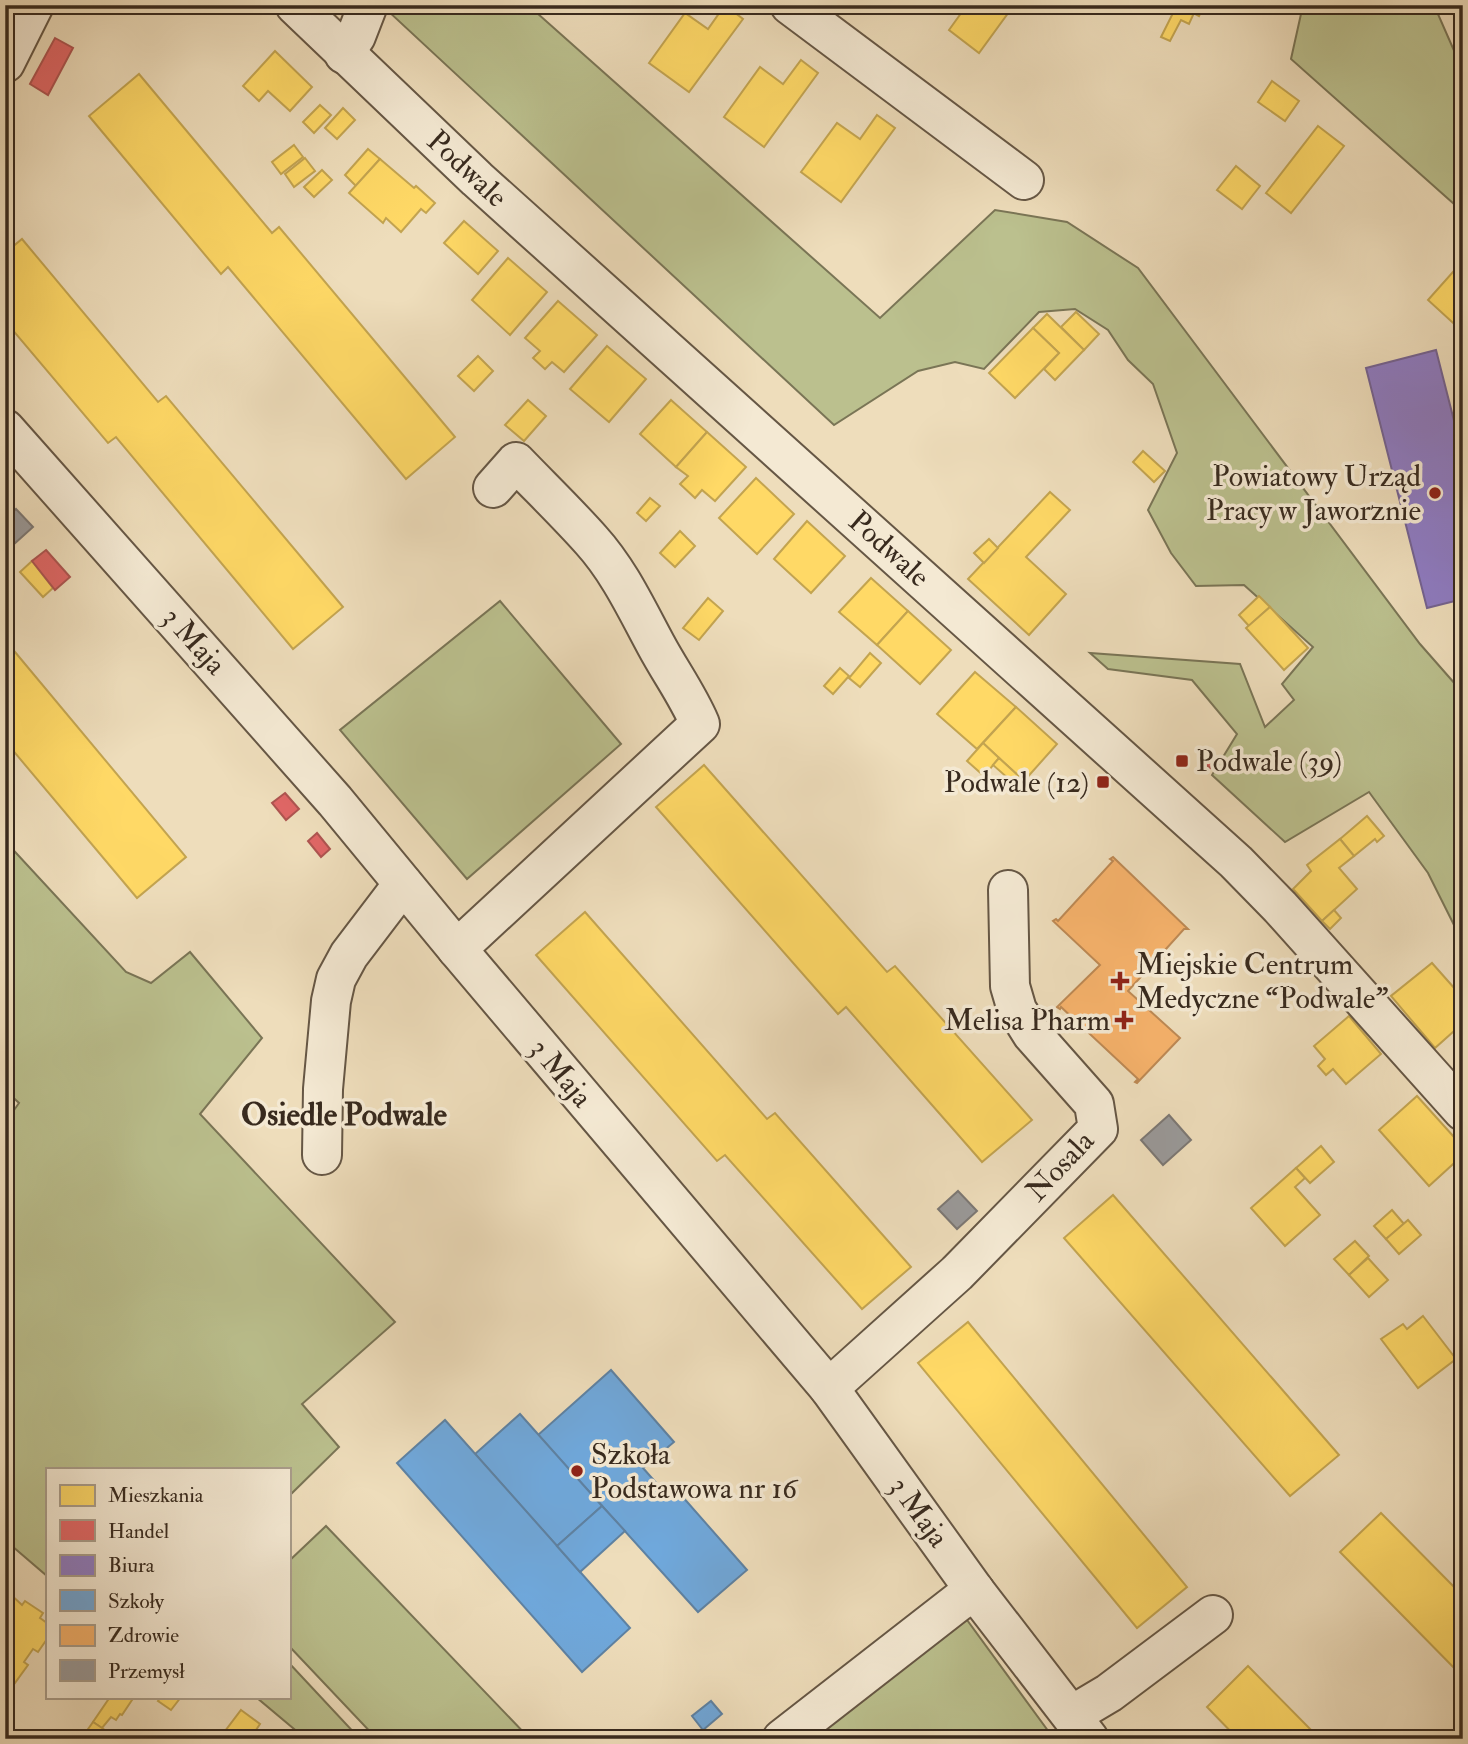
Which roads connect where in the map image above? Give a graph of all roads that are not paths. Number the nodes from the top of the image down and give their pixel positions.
1 (34, 5) edge
2 (295, 5) edge
3 (368, 5) edge
4 (790, 5) edge
5 (344, 54) junction
6 (5, 63) edge
7 (1024, 180) dead end
8 (5, 429) edge
9 (493, 488) dead end
10 (403, 884) junction
11 (1008, 890) dead end
12 (457, 949) junction
13 (1463, 1111) edge
14 (322, 1155) dead end
15 (829, 1388) junction
16 (975, 1591) junction
17 (1213, 1615) dead end
18 (1081, 1727) edge
19 (782, 1739) edge

1 - 6 street
2 - 5 street, Podwale
3 - 5 street
4 - 7 street
5 - 13 street, Podwale
8 - 10 street, 3 Maja
9 - 12 street
10 - 12 street, 3 Maja
10 - 14 street
11 - 15 street, Nosala
12 - 15 street, 3 Maja
15 - 16 street, 3 Maja
16 - 18 street, 3 Maja
16 - 19 street
17 - 18 street

